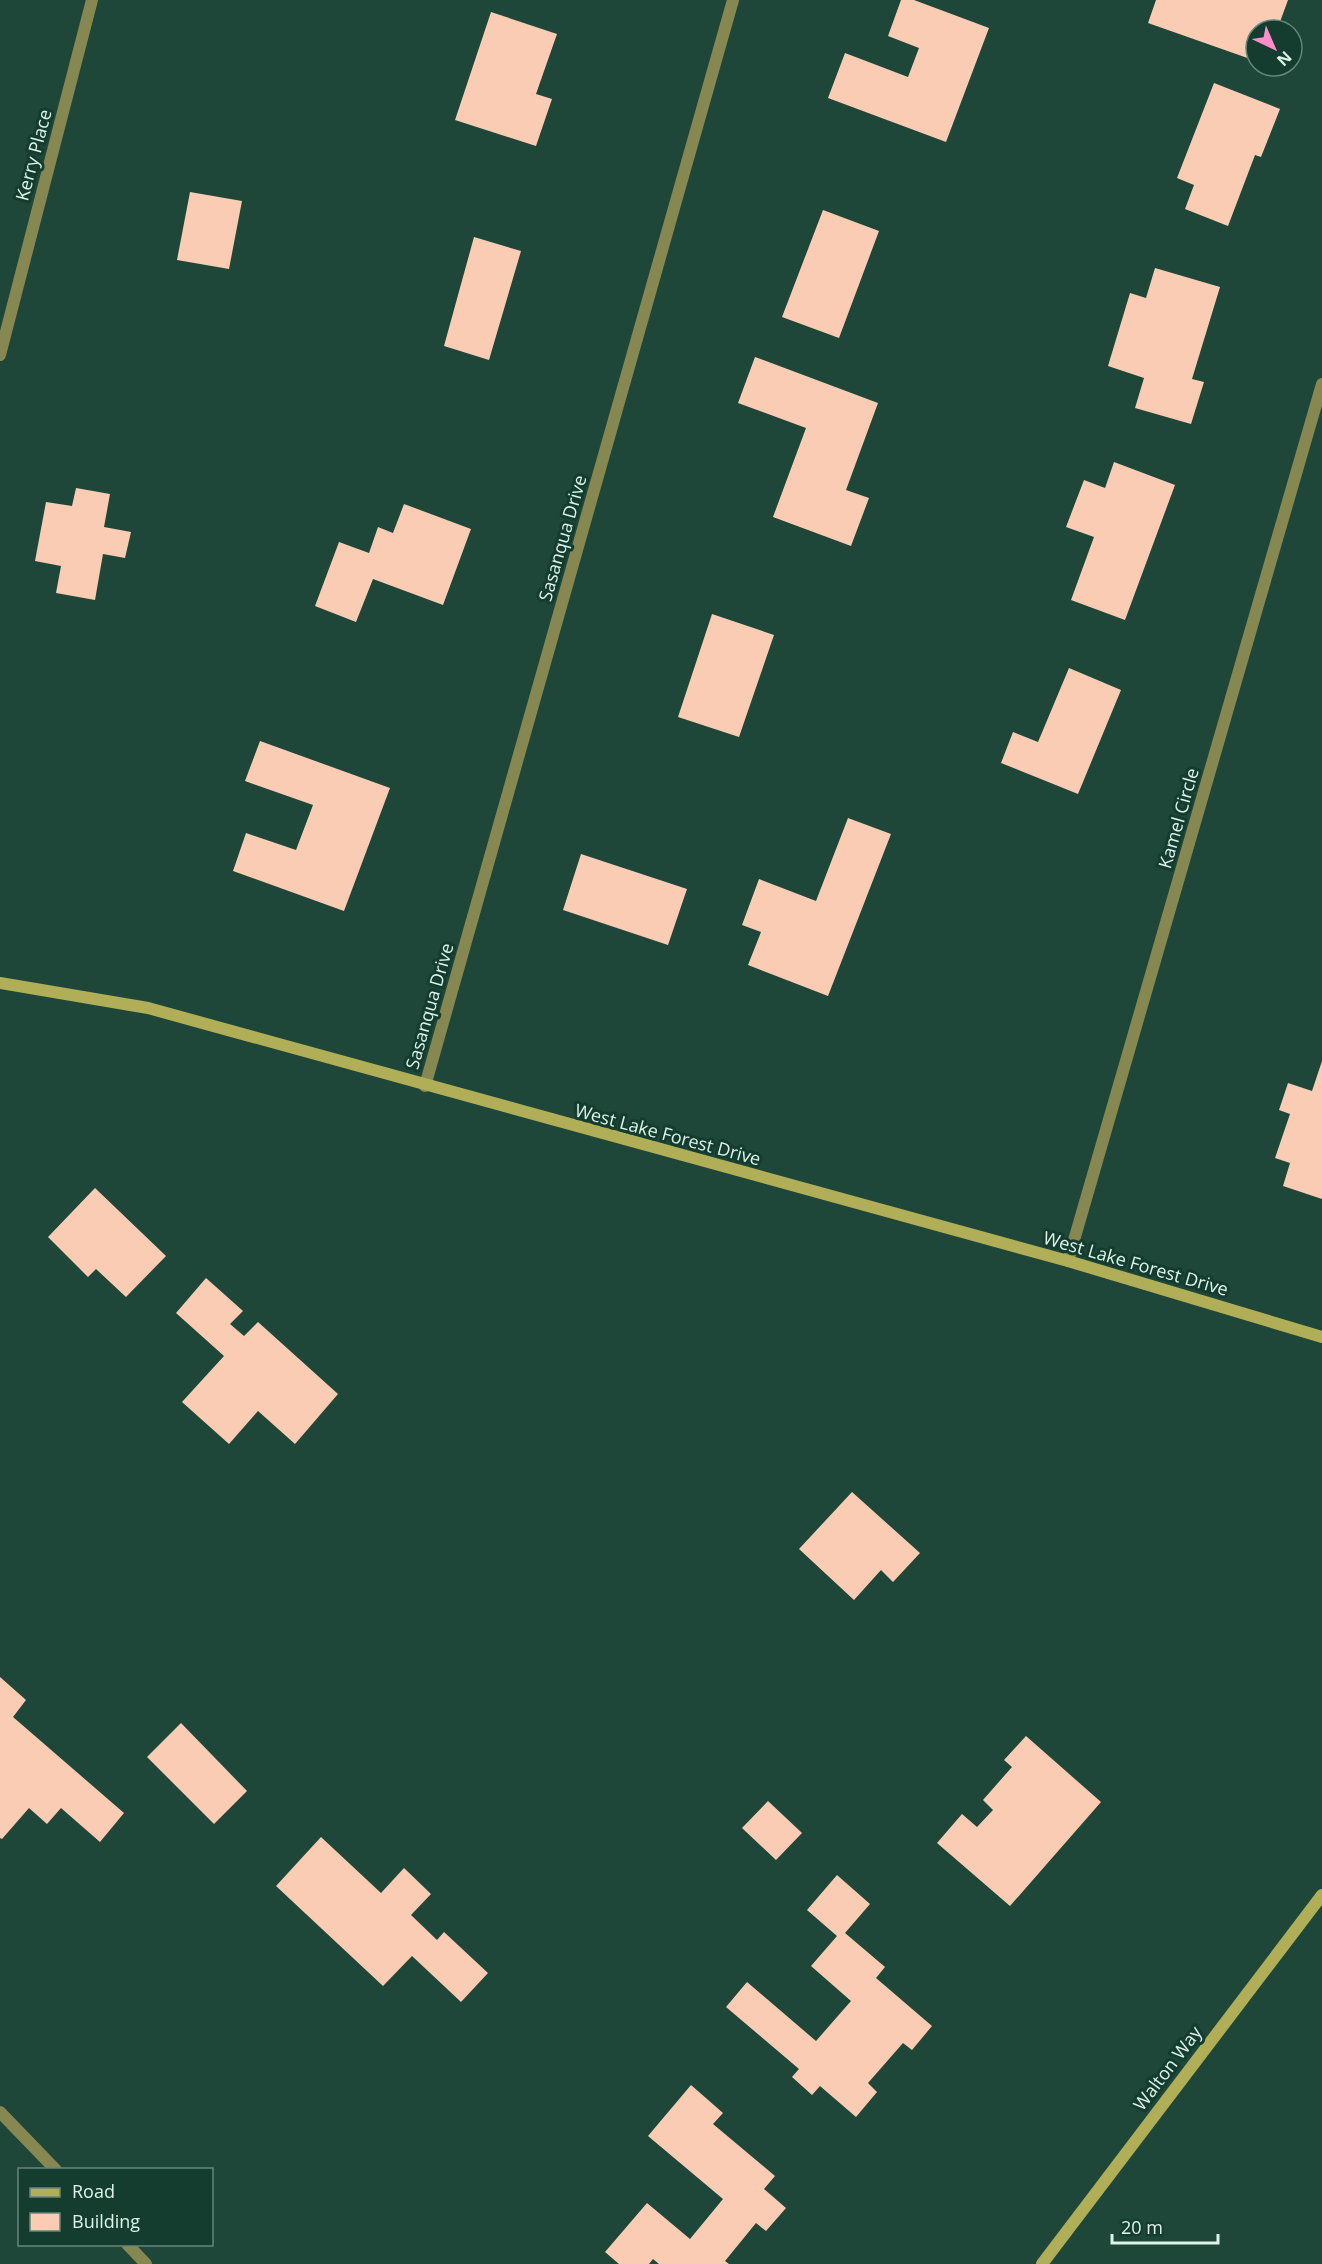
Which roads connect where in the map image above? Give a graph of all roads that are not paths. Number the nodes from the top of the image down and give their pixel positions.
1 (92, 0) edge
2 (733, 0) edge
3 (0, 355) edge
4 (1322, 384) edge
5 (0, 983) edge
6 (425, 1086) junction
7 (1068, 1261) junction
8 (1322, 1337) edge
9 (1322, 1895) edge
10 (0, 2112) edge
11 (55, 2168) edge
12 (129, 2246) edge
13 (146, 2264) edge
14 (1042, 2264) edge

1 - 3 street, Kerry Place
2 - 6 street, Sasanqua Drive
4 - 7 street, Kamel Circle
5 - 6 street, West Lake Forest Drive
6 - 7 street, West Lake Forest Drive
7 - 8 street, West Lake Forest Drive
9 - 14 street, Walton Way
10 - 11 street
12 - 13 street

